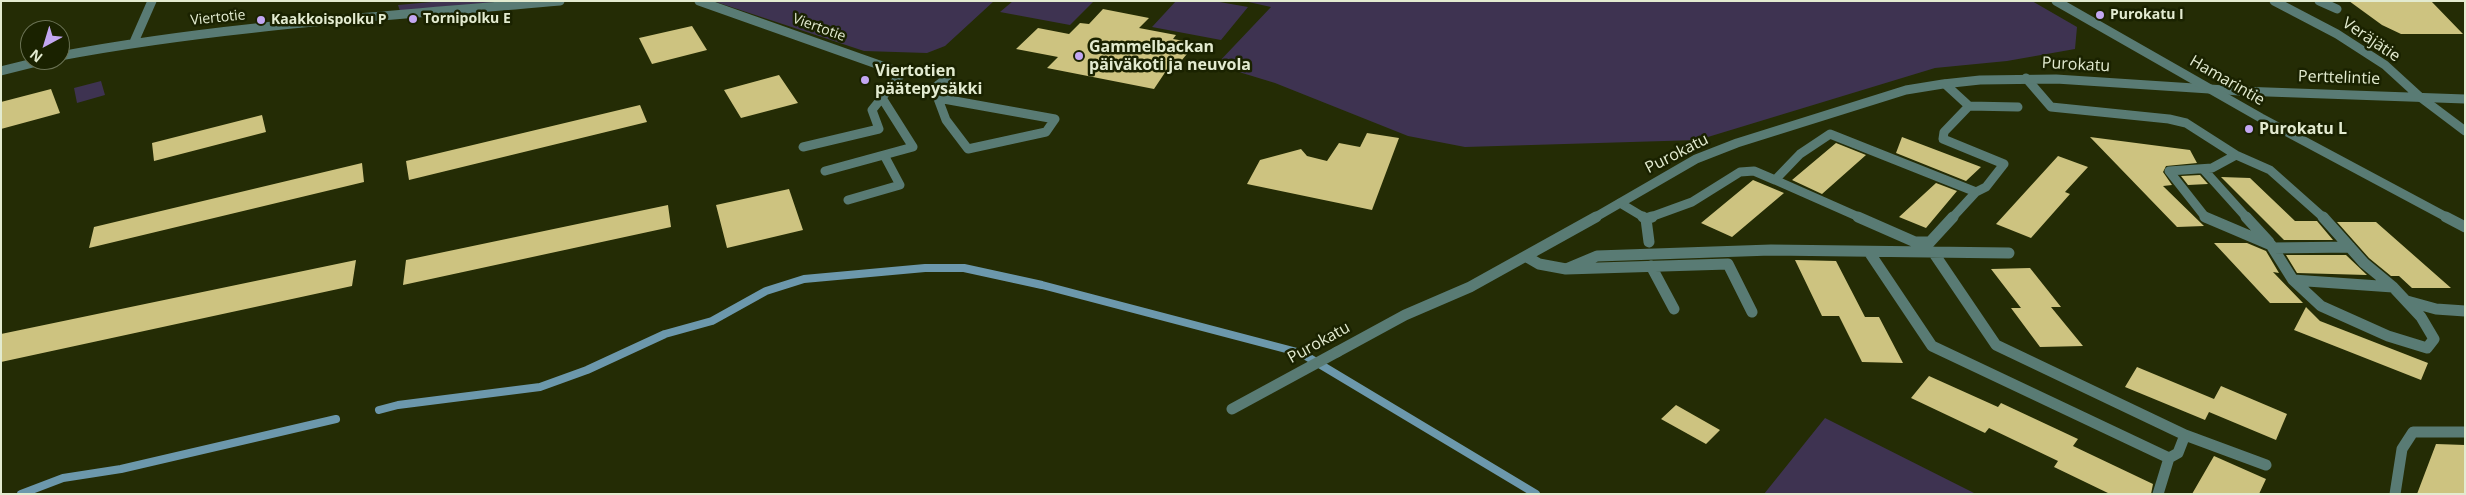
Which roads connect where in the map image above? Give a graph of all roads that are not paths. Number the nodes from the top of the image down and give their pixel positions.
1 (152, 1) edge
2 (560, 1) edge
3 (698, 1) edge
4 (2056, 1) edge
5 (2274, 1) edge
6 (2319, 1) edge
7 (2337, 9) dead end
8 (134, 42) junction
9 (70, 54) edge
10 (20, 66) edge
11 (1, 71) edge
12 (947, 78) dead end
13 (2026, 78) junction
14 (1944, 84) junction
15 (2212, 89) junction
16 (2420, 97) junction
17 (882, 98) junction
18 (938, 98) junction
19 (2465, 99) edge
20 (1969, 106) junction
21 (2018, 107) dead end
22 (2465, 131) edge
23 (803, 147) dead end
24 (884, 155) junction
25 (2236, 155) junction
26 (2203, 169) junction
27 (825, 172) dead end
28 (1775, 180) junction
29 (1976, 192) junction
30 (848, 200) dead end
31 (1620, 203) junction
32 (1646, 219) junction
33 (2465, 227) edge
34 (1649, 242) dead end
35 (2272, 247) junction
36 (2350, 247) junction
37 (1869, 252) junction
38 (1933, 252) junction
39 (2009, 253) dead end
40 (1527, 257) junction
41 (1651, 266) junction
42 (1566, 269) junction
43 (2293, 280) junction
44 (2393, 287) junction
45 (2406, 301) junction
46 (1674, 309) dead end
47 (2465, 311) edge
48 (1752, 312) dead end
49 (1232, 409) dead end
50 (2465, 432) edge
51 (2185, 435) junction
52 (2169, 458) junction
53 (2266, 465) dead end
54 (2158, 494) edge
55 (2395, 494) edge

1 - 8 street
2 - 8 street, Viertotie
3 - 17 street, Viertotie
4 - 15 street, Hamarintie
5 - 16 street, Veräjätie
6 - 7 street
8 - 9 street, Viertotie
10 - 11 street
12 - 18 street
13 - 14 street, Purokatu
13 - 15 street, Purokatu
13 - 25 street
14 - 20 street
14 - 31 street, Purokatu
15 - 16 street, Perttelintie
15 - 33 street, Hamarintie
16 - 19 street, Perttelintie
16 - 22 street, Veräjätie
17 - 23 street
17 - 24 street
18 - 18 street
20 - 21 street
20 - 29 street
24 - 27 street
24 - 30 street
25 - 26 street
25 - 36 street
26 - 35 street
26 - 35 street
28 - 29 street
28 - 29 street
28 - 32 street
31 - 32 street
31 - 40 street, Purokatu
32 - 34 street
35 - 36 street
35 - 43 street
36 - 44 street
37 - 38 street
37 - 42 street
37 - 52 street
38 - 39 street
38 - 51 street
40 - 42 street
40 - 49 street, Purokatu
41 - 42 street
41 - 46 street
41 - 48 street
43 - 44 street
43 - 45 street
44 - 45 street
45 - 47 street
50 - 55 street
51 - 52 street
51 - 53 street
52 - 54 street

